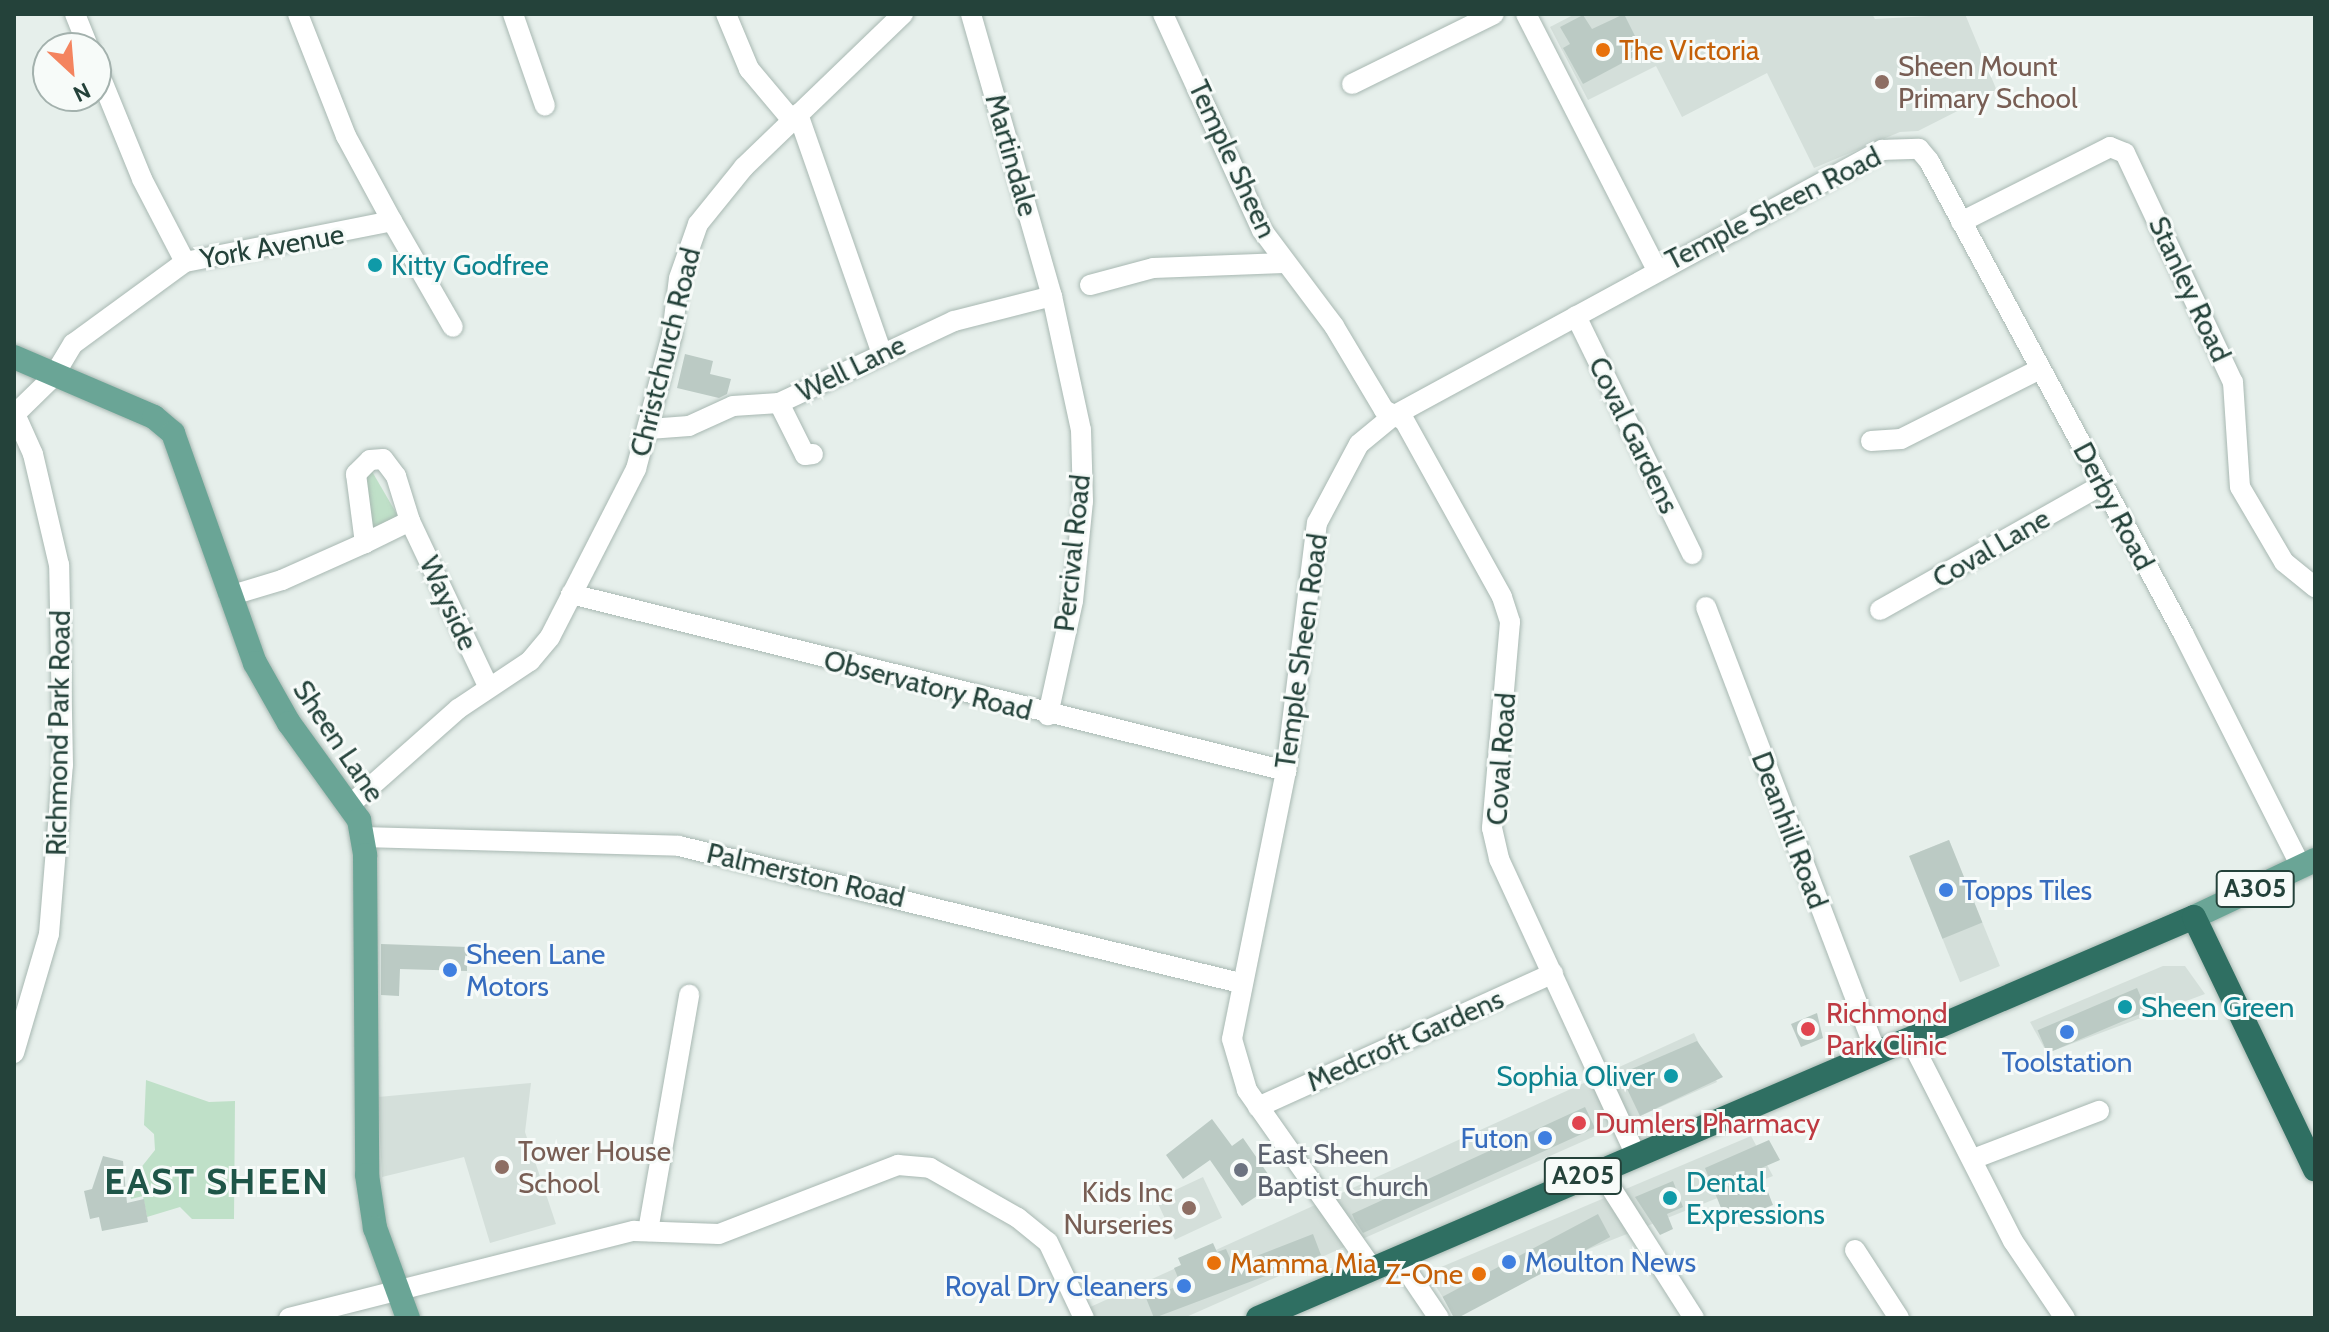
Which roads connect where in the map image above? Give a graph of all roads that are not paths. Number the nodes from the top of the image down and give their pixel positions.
1 (298, 14) edge
2 (513, 14) edge
3 (726, 14) edge
4 (903, 14) edge
5 (971, 14) edge
6 (1163, 14) edge
7 (1494, 14) edge
8 (1526, 14) edge
9 (1352, 84) dead end
10 (112, 105) edge
11 (545, 106) dead end
12 (795, 117) junction
13 (1919, 149) joint
14 (392, 221) junction
15 (1961, 222) junction
16 (185, 262) junction
17 (1284, 263) junction
18 (1656, 268) junction
19 (1090, 285) dead end
20 (1052, 296) junction
21 (1576, 316) junction
22 (453, 327) dead end
23 (881, 351) junction
24 (14, 357) edge
25 (2040, 369) junction
26 (53, 377) junction
27 (779, 403) junction
28 (15, 414) edge
29 (1393, 416) junction
30 (649, 429) junction
31 (1871, 441) dead end
32 (813, 454) dead end
33 (2102, 485) junction
34 (410, 521) junction
35 (365, 543) junction
36 (1692, 554) dead end
37 (2315, 587) edge
38 (571, 594) junction
39 (229, 596) junction
40 (1706, 607) dead end
41 (1880, 610) dead end
42 (488, 686) junction
43 (1048, 715) junction
44 (1286, 771) junction
45 (351, 804) junction
46 (363, 837) junction
47 (2308, 864) edge
48 (2194, 917) junction
49 (1553, 973) junction
50 (1240, 983) junction
51 (689, 995) dead end
52 (1909, 1037) junction
53 (14, 1053) edge
54 (1876, 1053) junction
55 (1258, 1107) junction
56 (2099, 1111) dead end
57 (1635, 1154) junction
58 (1973, 1159) junction
59 (1599, 1169) junction
60 (2315, 1170) edge
61 (648, 1231) junction
62 (1855, 1250) dead end
63 (1399, 1259) junction
64 (1372, 1268) junction
65 (398, 1294) junction
66 (289, 1318) edge
67 (408, 1318) edge
68 (1084, 1318) edge
69 (1258, 1318) edge
70 (1439, 1318) edge
71 (1694, 1318) edge
72 (1899, 1318) edge
73 (2065, 1318) edge

1 - 14 street
2 - 11 street
3 - 12 street
4 - 12 street, Christchurch Road
5 - 20 street, Martindale
6 - 17 street, Temple Sheen
7 - 9 street
8 - 18 street
10 - 16 street
12 - 23 street
12 - 30 street, Christchurch Road
13 - 15 street, Derby Road
13 - 18 street, Temple Sheen Road
14 - 16 street, York Avenue
14 - 22 street
15 - 25 street, Derby Road
15 - 37 street, Stanley Road
16 - 26 street, York Avenue
17 - 19 street
17 - 29 street, Temple Sheen
18 - 21 street, Temple Sheen Road
20 - 23 street, Well Lane
20 - 43 street, Percival Road
21 - 29 street, Temple Sheen Road
21 - 36 street, Coval Gardens
23 - 27 street, Well Lane
24 - 26 main road, Sheen Lane
25 - 31 street
25 - 33 street, Derby Road
26 - 28 street, York Avenue
26 - 39 main road, Sheen Lane
27 - 30 street, Well Lane
27 - 32 street
28 - 53 street, Richmond Park Road
29 - 44 street, Temple Sheen Road
29 - 49 street, Coval Road
30 - 38 street, Christchurch Road
33 - 41 street, Coval Lane
33 - 47 street, Derby Road
34 - 35 street, Wayside
34 - 35 street, Wayside
34 - 42 street, Wayside
35 - 39 street, Wayside
38 - 42 street, Christchurch Road
38 - 43 street, Observatory Road
39 - 45 main road, Sheen Lane
40 - 54 street, Deanhill Road
42 - 45 street, Christchurch Road
43 - 44 street, Observatory Road
44 - 50 street, Temple Sheen Road
45 - 46 main road, Sheen Lane
46 - 50 street, Palmerston Road
46 - 65 main road, Sheen Lane
47 - 48 main road, A305
48 - 52 highway, A205
48 - 60 highway
49 - 55 street, Medcroft Gardens
49 - 57 street, Coval Road
50 - 55 street, Temple Sheen Road
51 - 61 street
52 - 54 highway, A205
52 - 58 street
54 - 57 highway, A205
55 - 64 street, Temple Sheen Road
56 - 58 street
57 - 59 highway, A205
58 - 73 street
59 - 63 highway, A205
59 - 71 street
61 - 65 street
61 - 68 street
62 - 72 street
63 - 64 highway, A205
63 - 70 street
64 - 69 highway, A205
65 - 66 street
65 - 67 main road, Sheen Lane

